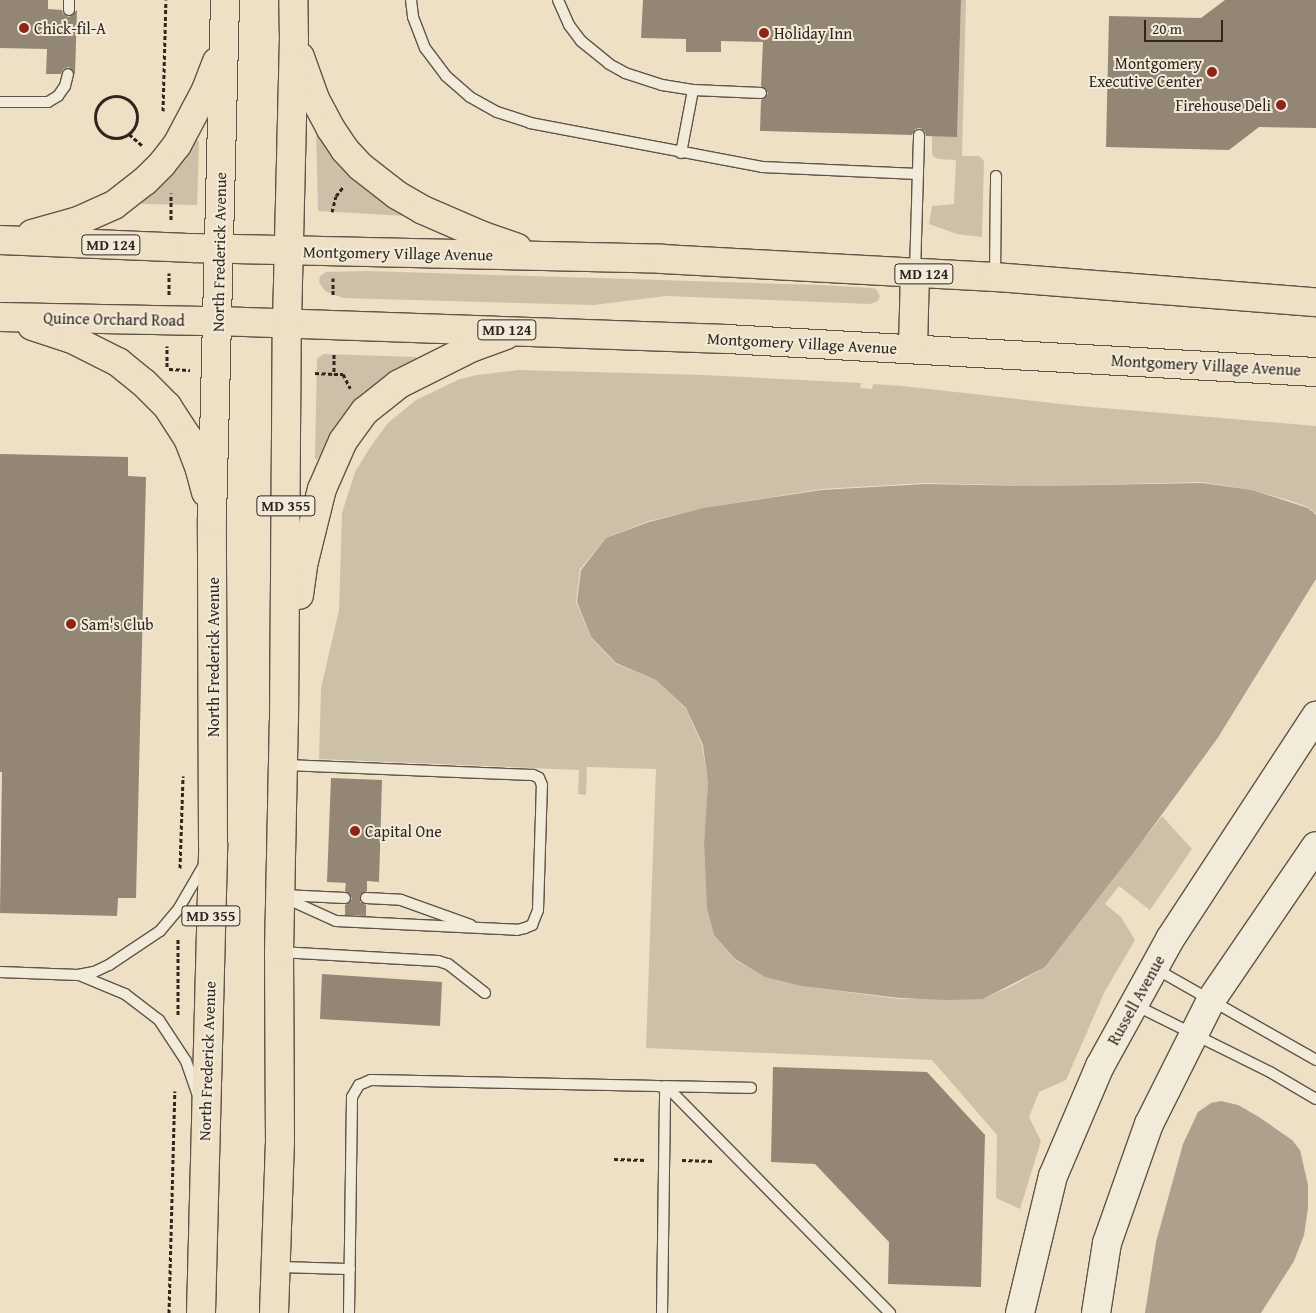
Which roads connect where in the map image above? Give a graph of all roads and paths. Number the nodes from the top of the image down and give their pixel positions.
1 (166, 0) edge
2 (225, 0) edge
3 (293, 0) edge
4 (411, 0) edge
5 (558, 0) edge
6 (294, 39) junction
7 (223, 47) junction
8 (68, 74) dead end
9 (693, 90) junction
10 (761, 93) dead end
11 (0, 102) edge
12 (161, 118) dead end
13 (129, 134) junction
14 (918, 136) dead end
15 (149, 144) dead end
16 (681, 153) junction
17 (918, 174) junction
18 (996, 176) dead end
19 (347, 182) dead end
20 (171, 207) dead end
21 (332, 212) dead end
22 (2, 240) edge
23 (170, 247) junction
24 (219, 249) junction
25 (289, 250) junction
26 (542, 256) junction
27 (333, 272) dead end
28 (915, 273) junction
29 (995, 277) junction
30 (1316, 288) edge
31 (333, 296) dead end
32 (1247, 296) junction
33 (1316, 302) edge
34 (1, 317) edge
35 (168, 320) junction
36 (217, 321) junction
37 (288, 323) junction
38 (517, 330) junction
39 (913, 348) junction
40 (167, 351) dead end
41 (334, 354) dead end
42 (167, 368) dead end
43 (1265, 368) junction
44 (196, 370) dead end
45 (1316, 372) edge
46 (315, 373) dead end
47 (334, 374) junction
48 (1316, 393) edge
49 (354, 396) dead end
50 (212, 518) junction
51 (1316, 716) edge
52 (284, 721) junction
53 (283, 765) junction
54 (184, 775) dead end
55 (213, 844) junction
56 (1316, 846) edge
57 (280, 895) junction
58 (345, 898) dead end
59 (366, 898) dead end
60 (179, 908) junction
61 (482, 928) junction
62 (279, 952) junction
63 (1154, 968) junction
64 (0, 972) edge
65 (78, 975) junction
66 (485, 993) dead end
67 (1211, 1000) junction
68 (1134, 1004) junction
69 (1193, 1033) junction
70 (177, 1044) junction
71 (1316, 1060) edge
72 (176, 1083) dead end
73 (662, 1087) junction
74 (751, 1088) dead end
75 (1316, 1099) edge
76 (205, 1124) junction
77 (614, 1159) dead end
78 (664, 1160) junction
79 (742, 1162) junction
80 (276, 1267) junction
81 (350, 1269) junction
82 (169, 1313) edge
83 (201, 1313) edge
84 (274, 1313) edge
85 (349, 1313) edge
86 (662, 1313) edge
87 (890, 1313) edge
88 (1020, 1313) edge
89 (1096, 1313) edge

1 - 12 path
2 - 7 main road, North Frederick Avenue / MD 355
3 - 6 main road, MD 355
4 - 16 lane
5 - 9 lane
6 - 25 main road, MD 355
6 - 26 main road
7 - 22 main road
7 - 24 main road, North Frederick Avenue / MD 355
8 - 11 lane
9 - 10 lane
9 - 16 lane
13 - 13 path
13 - 15 path
14 - 17 lane
16 - 17 lane
17 - 28 lane
18 - 29 lane
19 - 21 path
20 - 23 path
22 - 23 main road, MD 124
23 - 24 main road, MD 124
23 - 35 path
24 - 25 main road, MD 124
24 - 36 main road, North Frederick Avenue / MD 355
25 - 26 main road, Montgomery Village Avenue / MD 124
25 - 37 main road, MD 355
26 - 28 main road, Montgomery Village Avenue / MD 124
27 - 31 path
28 - 29 main road, Montgomery Village Avenue / MD 124
28 - 39 main road
29 - 32 main road, Montgomery Village Avenue / MD 124
30 - 32 main road
32 - 33 main road, Montgomery Village Avenue / MD 124
34 - 35 main road, Quince Orchard Road / MD 124
34 - 50 main road
35 - 36 main road, Quince Orchard Road / MD 124
35 - 40 path
36 - 37 main road, Quince Orchard Road / MD 124
36 - 50 main road, North Frederick Avenue / MD 355
37 - 38 main road, Montgomery Village Avenue / MD 124
37 - 52 main road, MD 355
38 - 39 main road, Montgomery Village Avenue / MD 124
38 - 52 main road
39 - 43 main road, Montgomery Village Avenue / MD 124
41 - 47 path
42 - 44 path
43 - 45 main road, Montgomery Village Avenue / MD 124
43 - 48 main road
46 - 47 path
47 - 49 path
50 - 55 main road, North Frederick Avenue / MD 355
51 - 63 street, Russell Avenue
52 - 53 main road, MD 355
53 - 57 main road, MD 355
53 - 61 lane
54 - 60 path
55 - 60 lane
55 - 76 main road, North Frederick Avenue / MD 355
56 - 67 street
57 - 58 lane
57 - 61 lane
57 - 62 main road, MD 355
59 - 61 lane
60 - 65 lane
60 - 70 path
62 - 66 lane
62 - 80 main road, MD 355
63 - 67 lane
63 - 68 street, Russell Avenue
64 - 65 lane
65 - 70 lane
67 - 69 street
67 - 71 lane
68 - 69 lane
68 - 88 street, Russell Avenue
69 - 75 lane
69 - 89 street
70 - 76 lane
72 - 82 path
73 - 74 lane
73 - 78 lane
73 - 79 lane
73 - 81 lane
76 - 83 main road, North Frederick Avenue / MD 355
77 - 78 path
78 - 79 path
78 - 86 lane
79 - 87 lane
80 - 81 lane
80 - 84 main road, MD 355
81 - 85 lane

